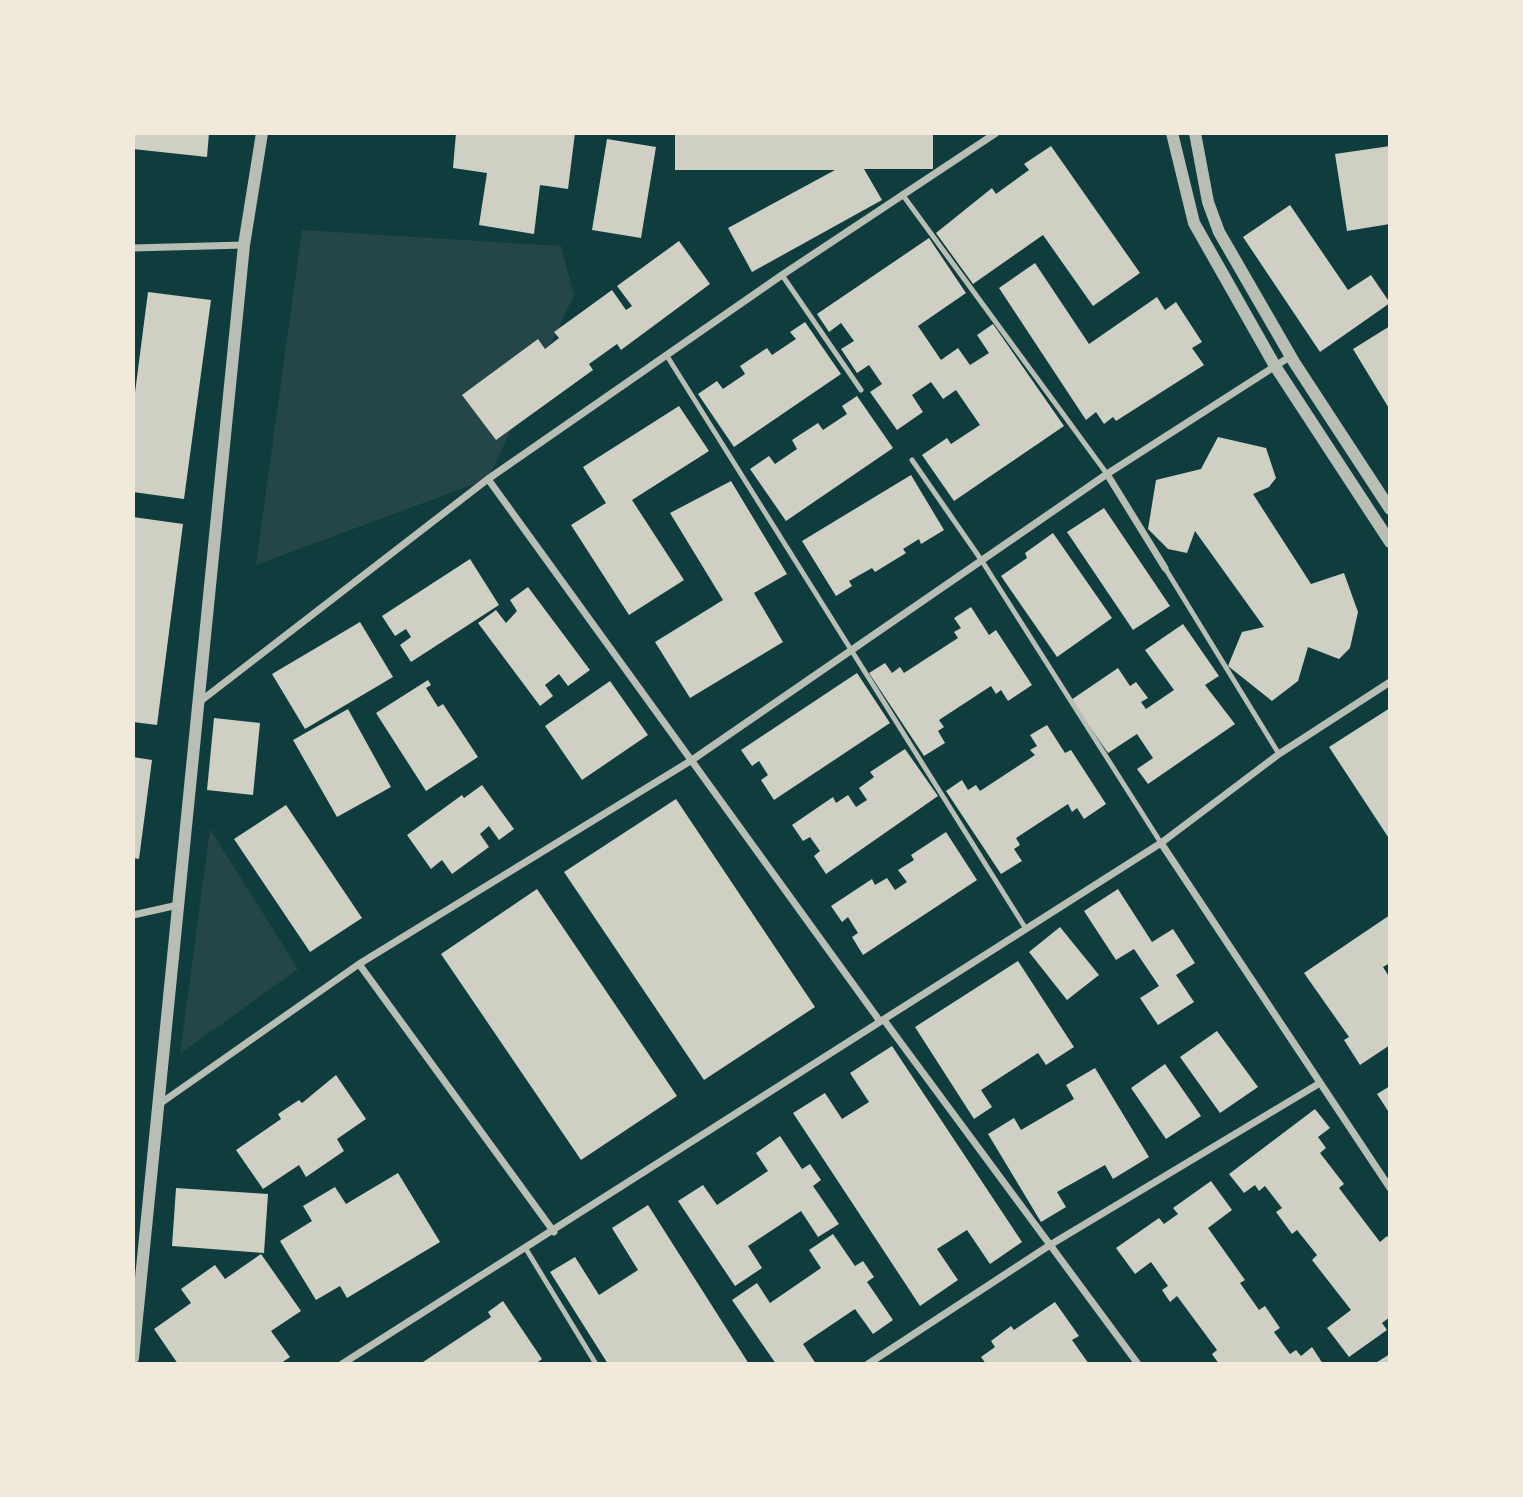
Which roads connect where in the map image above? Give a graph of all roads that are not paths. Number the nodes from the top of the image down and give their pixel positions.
1 (262, 133) edge
2 (996, 133) edge
3 (1172, 133) edge
4 (1195, 133) edge
5 (902, 194) junction
6 (244, 245) junction
7 (133, 248) edge
8 (782, 275) junction
9 (667, 356) junction
10 (1290, 356) junction
11 (1275, 366) junction
12 (862, 390) dead end
13 (912, 460) dead end
14 (1107, 474) junction
15 (488, 479) junction
16 (1390, 509) edge
17 (1390, 542) edge
18 (982, 561) junction
19 (1165, 568) joint
20 (850, 652) junction
21 (1390, 682) edge
22 (198, 704) junction
23 (1279, 754) junction
24 (692, 760) junction
25 (1161, 843) junction
26 (178, 905) junction
27 (133, 915) edge
28 (1026, 929) junction
29 (359, 964) junction
30 (881, 1020) junction
31 (1320, 1083) junction
32 (158, 1105) junction
33 (1390, 1188) edge
34 (554, 1231) junction
35 (1050, 1245) junction
36 (526, 1249) junction
37 (133, 1355) edge
38 (347, 1363) edge
39 (596, 1364) edge
40 (867, 1364) edge
41 (1138, 1364) edge

1 - 6 street
2 - 5 street
3 - 11 street
4 - 10 street
5 - 8 street
5 - 14 lane
6 - 7 street
6 - 22 street
8 - 9 street
8 - 12 lane
9 - 15 street
9 - 20 lane
10 - 11 street
10 - 16 street
11 - 14 street
11 - 17 street
13 - 18 lane
14 - 18 street
14 - 19 street
15 - 22 street
15 - 24 street
18 - 20 street
18 - 25 lane
19 - 23 lane
20 - 24 street
20 - 28 lane
21 - 23 street
22 - 26 street
23 - 25 street
24 - 29 street
24 - 30 street
25 - 28 street
25 - 31 street
26 - 27 street
26 - 32 street
28 - 30 street
29 - 32 street
29 - 34 street
30 - 34 street
30 - 35 street
31 - 33 street
31 - 35 street
32 - 37 street
34 - 36 street
35 - 40 street
35 - 41 street
36 - 38 street
36 - 39 lane

